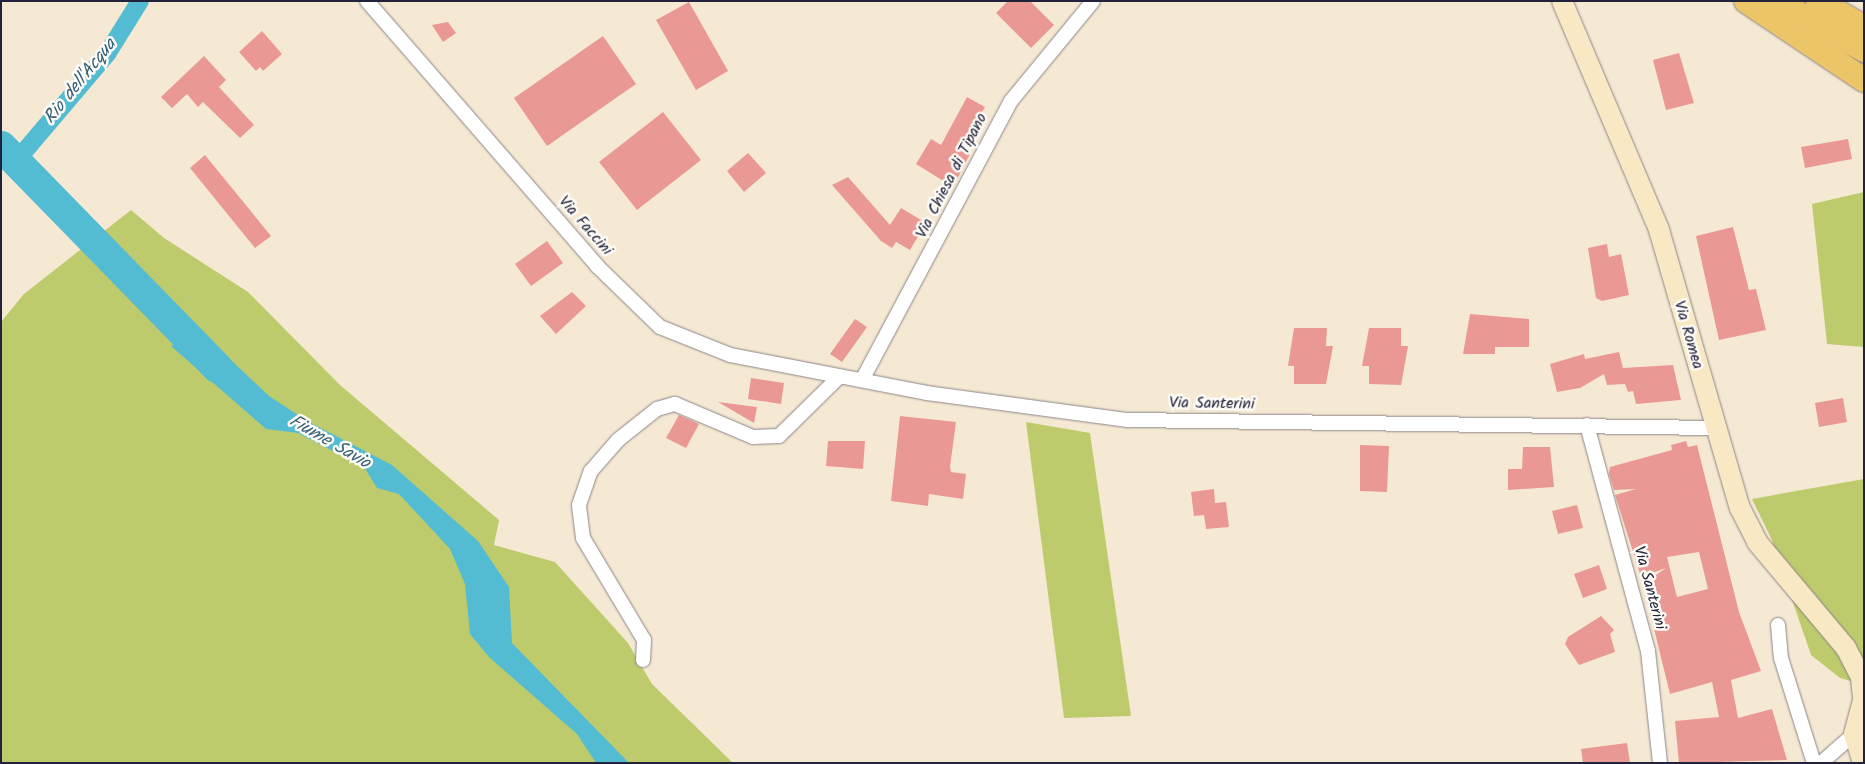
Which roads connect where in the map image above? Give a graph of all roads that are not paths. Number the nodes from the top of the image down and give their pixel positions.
1 (367, 1) edge
2 (1093, 1) edge
3 (1562, 1) edge
4 (1746, 1) edge
5 (1776, 1) edge
6 (1818, 1) edge
7 (1864, 27) edge
8 (1864, 50) edge
9 (1864, 80) edge
10 (839, 377) junction
11 (862, 380) junction
12 (1587, 424) junction
13 (1714, 428) junction
14 (1778, 625) dead end
15 (1855, 652) edge
16 (643, 660) dead end
17 (1863, 697) edge
18 (1854, 734) junction
19 (1660, 763) edge
20 (1814, 763) edge
21 (1821, 763) edge
22 (1863, 763) edge

1 - 10 street, Via Faccini
2 - 11 street, Via Chiesa di Tipano
3 - 13 main road, Via Romea
4 - 9 highway
5 - 8 highway
6 - 7 highway
10 - 11 street, Via Santerini
10 - 16 street
11 - 12 street, Via Santerini
12 - 13 street, Via Santerini
12 - 19 street, Via Santerini
13 - 15 main road, Via Romea
14 - 20 street
15 - 17 main road, Via Romea
17 - 18 main road, Via Romea
18 - 21 street
18 - 22 main road

